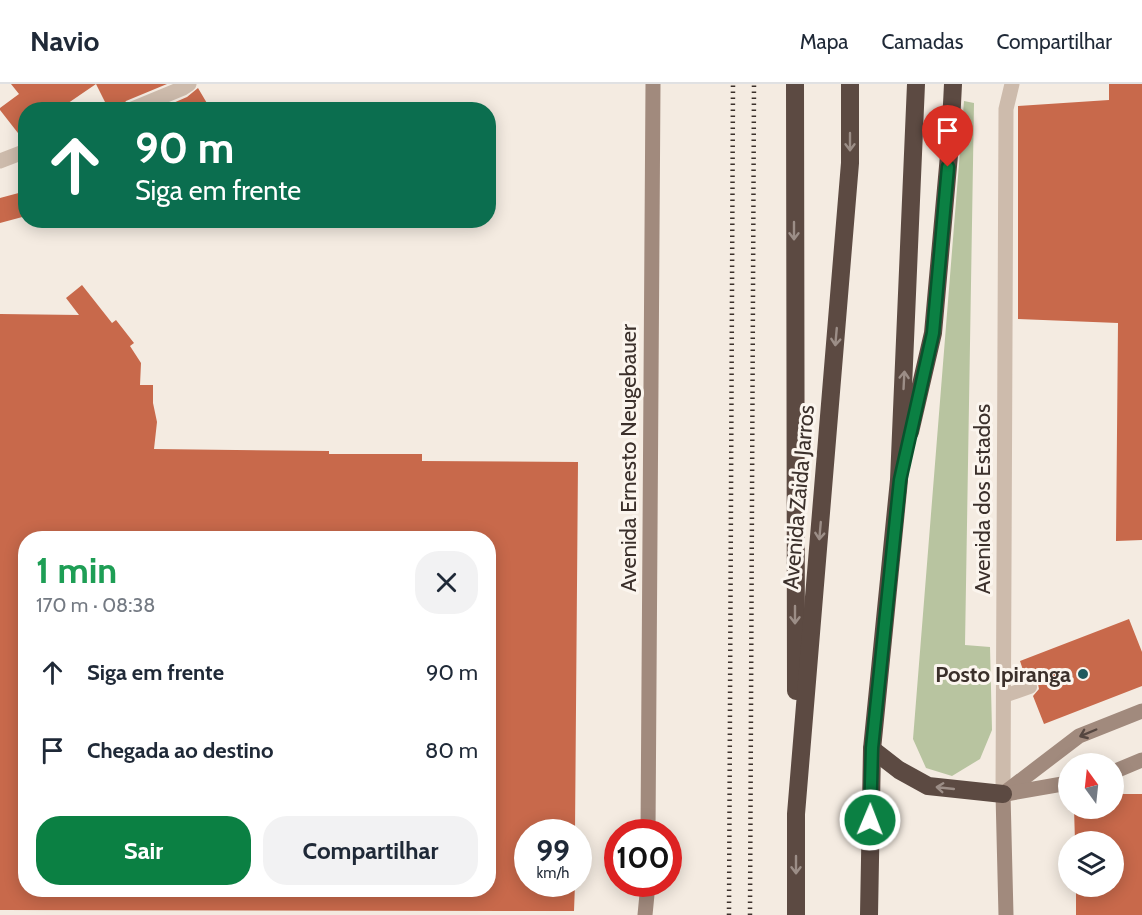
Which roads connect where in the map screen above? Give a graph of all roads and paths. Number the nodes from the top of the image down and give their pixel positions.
1 (189, 84) edge
2 (653, 84) edge
3 (795, 84) edge
4 (850, 84) edge
5 (916, 84) edge
6 (953, 84) edge
7 (1012, 84) edge
8 (149, 102) edge
9 (18, 154) edge
10 (0, 161) edge
11 (900, 480) junction
12 (1030, 687) dead end
13 (1004, 696) junction
14 (1142, 711) edge
15 (872, 748) junction
16 (1142, 760) edge
17 (1124, 767) edge
18 (1058, 785) edge
19 (1003, 794) junction
20 (796, 814) junction
21 (648, 819) edge
22 (647, 897) edge
23 (645, 915) edge
24 (796, 915) edge
25 (869, 915) edge
26 (1006, 915) edge

1 - 8 street
2 - 21 main road, Avenida Ernesto Neugebauer
3 -> 20 highway
4 -> 20 highway, Avenida Zaida Jarros
11 -> 5 highway
6 - 11 highway
7 - 13 street, Avenida dos Estados
9 - 10 street
11 - 15 highway
12 - 13 lane
13 - 19 street, Avenida dos Estados
14 -> 19 main road
19 -> 15 highway
15 - 25 highway
16 - 17 main road
18 - 19 main road
19 - 26 main road, Avenida dos Estados
20 -> 24 highway, Avenida Zaida Jarros
22 - 23 main road

